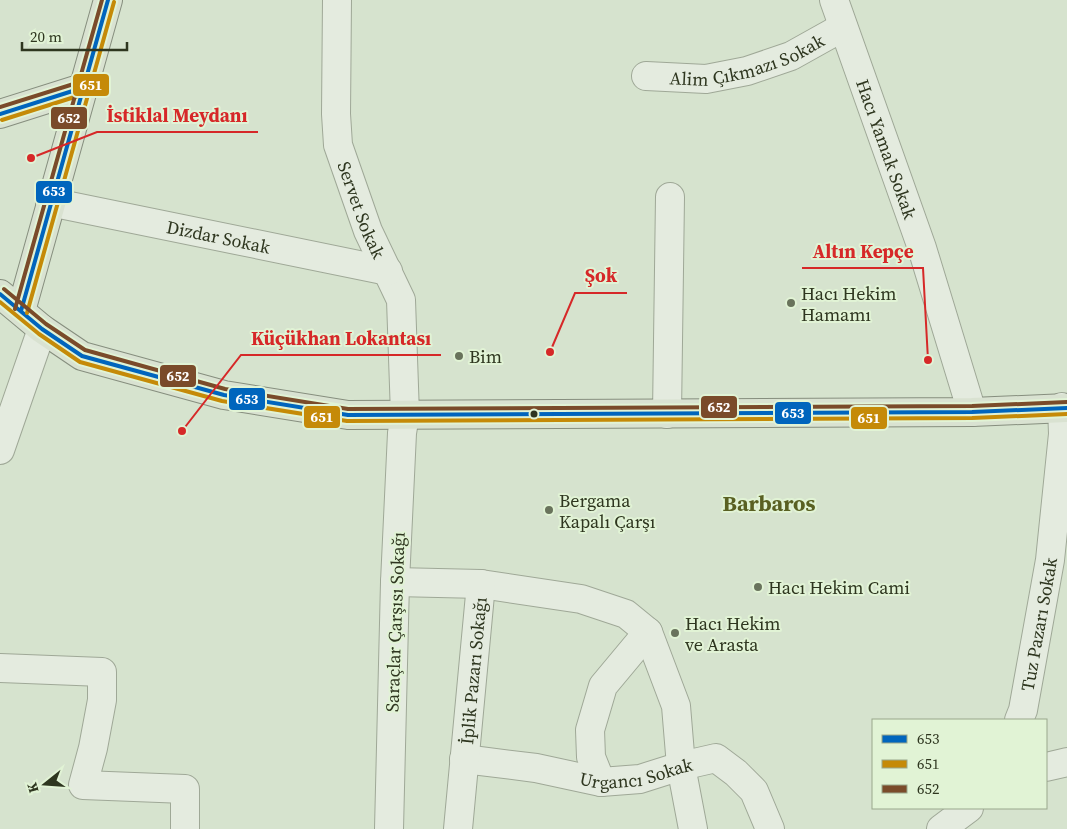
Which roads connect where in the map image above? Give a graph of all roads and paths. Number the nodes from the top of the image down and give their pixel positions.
1 (108, 0) edge
2 (337, 0) edge
3 (834, 0) edge
4 (843, 27) junction
5 (646, 76) dead end
6 (82, 88) junction
7 (0, 114) edge
8 (670, 197) dead end
9 (50, 202) junction
10 (388, 271) junction
11 (0, 294) edge
12 (21, 311) junction
13 (42, 330) junction
14 (1064, 408) edge
15 (972, 412) junction
16 (667, 414) junction
17 (405, 415) junction
18 (0, 450) edge
19 (395, 582) junction
20 (481, 584) junction
21 (648, 632) junction
22 (0, 668) edge
23 (1020, 719) edge
24 (464, 759) junction
25 (1067, 762) edge
26 (681, 766) junction
27 (1047, 767) edge
28 (601, 782) junction
29 (968, 809) edge
30 (944, 828) edge
31 (185, 829) edge
32 (389, 829) edge
33 (458, 829) edge
34 (693, 829) edge
35 (770, 829) edge

1 - 6 main road
2 - 10 street, Servet Sokak
3 - 4 street, Hacı Yamak Sokak
4 - 5 street, Alim Çıkmazı Sokak
4 - 15 street, Hacı Yamak Sokak
6 - 7 main road
6 - 9 main road
8 - 16 street
9 - 10 street, Dizdar Sokak
9 - 12 main road
10 - 17 street, Servet Sokak
11 - 12 main road
12 - 13 main road
13 - 17 main road
13 - 18 street
14 - 15 main road
14 - 23 street, Tuz Pazarı Sokak
15 - 16 main road
16 - 17 main road
17 - 19 street, Saraçlar Çarşısı Sokağı
19 - 20 street
19 - 32 street, Saraçlar Çarşısı Sokağı
20 - 21 street
20 - 24 street, İplik Pazarı Sokağı
21 - 26 street
21 - 28 street
22 - 31 street
24 - 28 street, Urgancı Sokak
24 - 33 street, İplik Pazarı Sokağı
25 - 27 street
26 - 28 street, Urgancı Sokak
26 - 34 street
26 - 35 street, Urgancı Sokak
29 - 30 street

